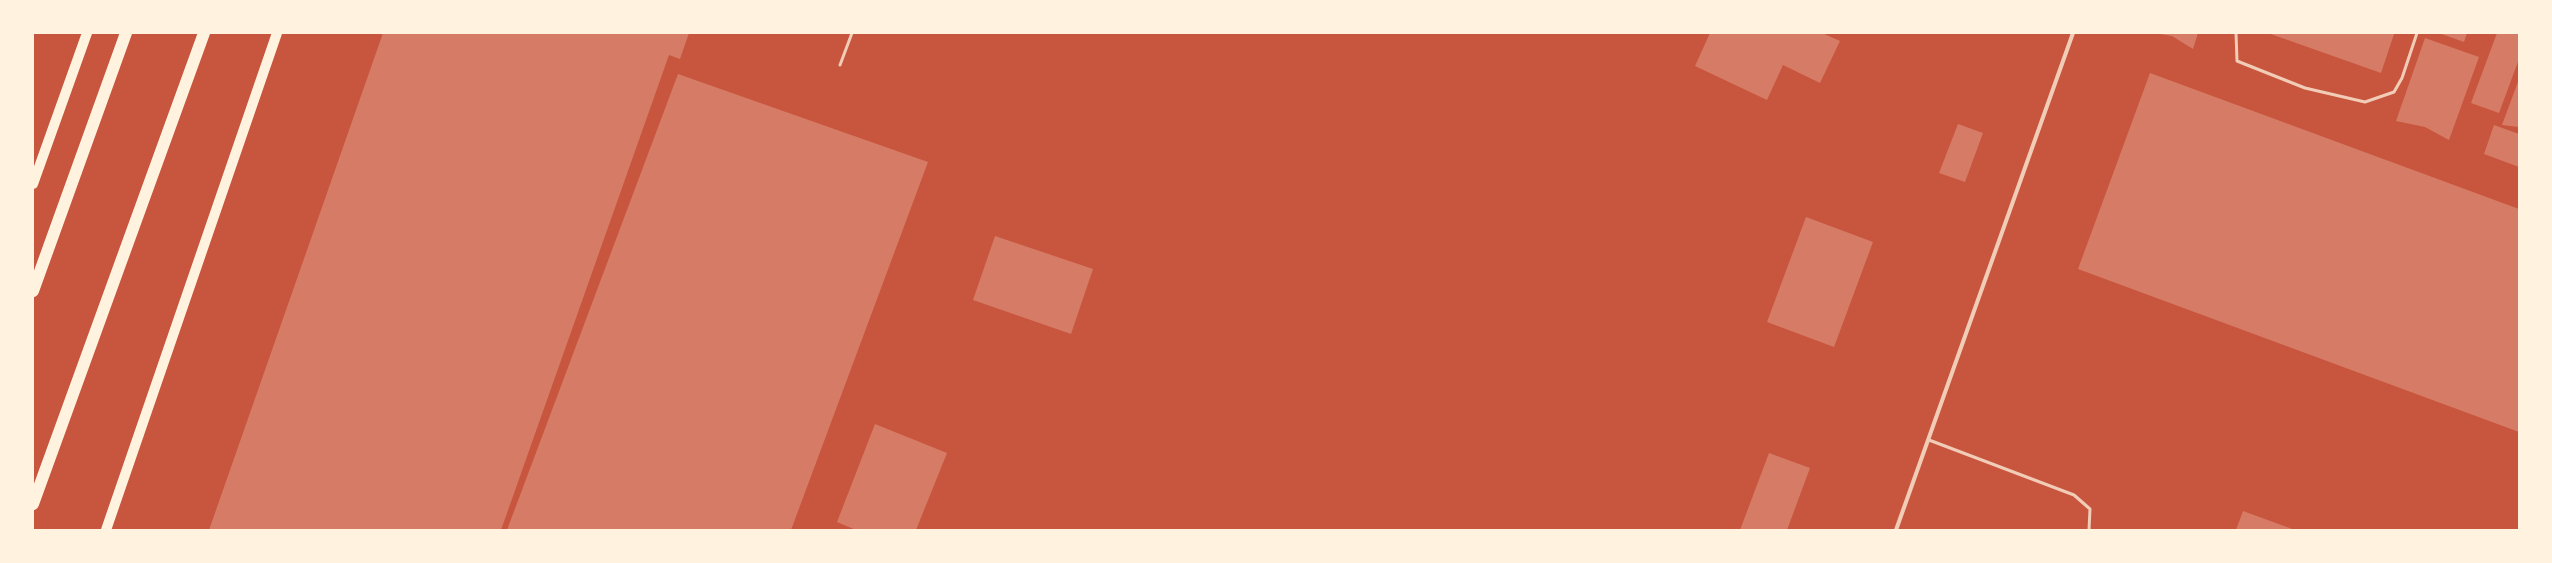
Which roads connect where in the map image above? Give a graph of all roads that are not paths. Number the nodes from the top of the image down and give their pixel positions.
1 (87, 33) edge
2 (126, 33) edge
3 (204, 33) edge
4 (277, 33) edge
5 (852, 33) edge
6 (2073, 33) edge
7 (2236, 33) edge
8 (2418, 33) edge
9 (840, 65) dead end
10 (33, 184) edge
11 (33, 291) edge
12 (1929, 440) junction
13 (33, 504) edge
14 (106, 530) edge
15 (1896, 530) edge
16 (2089, 530) edge

1 - 10 main road
2 - 11 highway
3 - 13 highway
4 - 14 main road
5 - 9 lane
6 - 12 street
7 - 8 lane
12 - 15 street
12 - 16 lane

